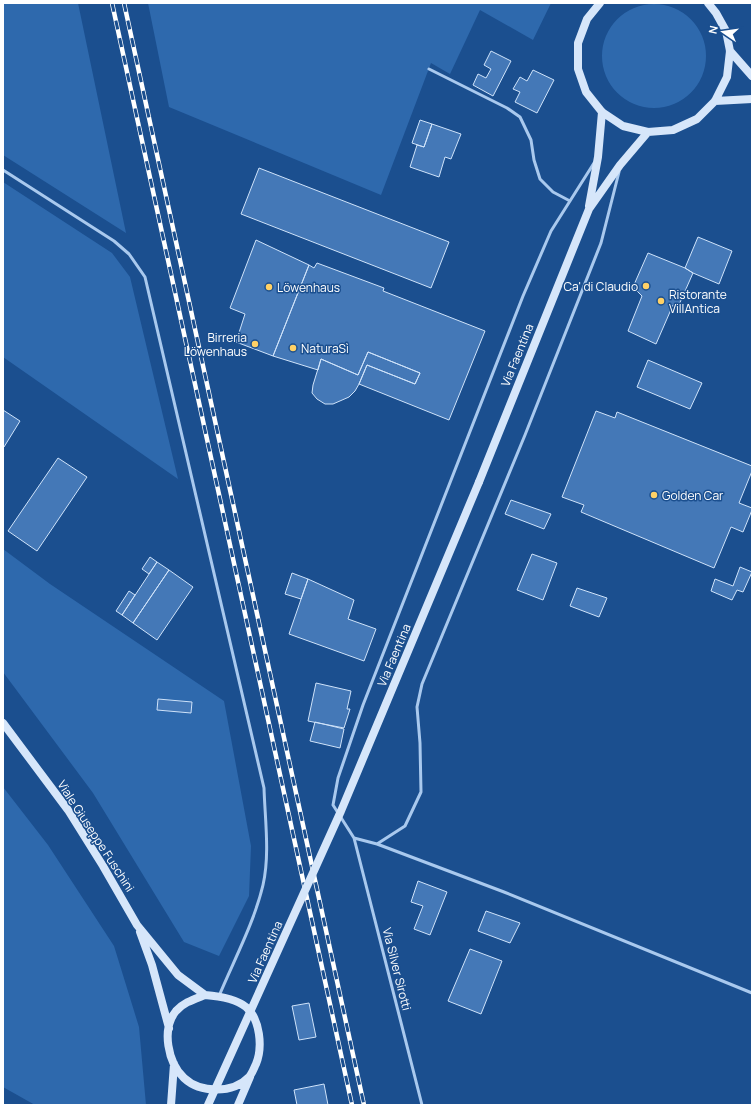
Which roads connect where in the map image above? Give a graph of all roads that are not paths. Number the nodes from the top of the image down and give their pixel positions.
1 (600, 3) edge
2 (708, 3) edge
3 (730, 51) junction
4 (429, 69) dead end
5 (752, 76) edge
6 (752, 99) edge
7 (715, 101) junction
8 (602, 112) junction
9 (648, 132) junction
10 (598, 157) junction
11 (620, 165) junction
12 (3, 170) edge
13 (570, 201) junction
14 (589, 209) junction
15 (3, 723) edge
16 (354, 838) junction
17 (377, 844) junction
18 (137, 925) junction
19 (752, 993) edge
20 (206, 995) junction
21 (219, 996) junction
22 (169, 1028) junction
23 (174, 1064) junction
24 (250, 1077) junction
25 (171, 1105) edge
26 (208, 1105) edge
27 (238, 1105) edge
28 (422, 1105) edge

1 - 8 main road
2 - 3 main road
3 - 5 main road
3 - 7 main road
4 - 13 lane
6 - 7 main road
7 - 9 main road
8 - 9 main road
8 - 10 main road, Via Faentina
9 - 11 main road, Via Faentina
10 - 13 lane, Via Silver Sirotti
10 - 14 main road, Via Faentina
11 - 14 main road, Via Faentina
11 - 17 lane
12 - 21 lane
13 - 16 lane, Via Silver Sirotti
14 - 26 main road, Via Faentina, bridge
15 - 18 main road, Viale Giuseppe Fuschini
16 - 17 lane
16 - 28 lane, Via Silver Sirotti
17 - 19 lane
18 - 20 main road, Viale Giuseppe Fuschini
18 - 22 main road, Viale Giuseppe Fuschini
20 - 21 main road
20 - 22 main road
21 - 24 main road
22 - 23 main road
23 - 24 main road
23 - 25 main road
24 - 27 main road

